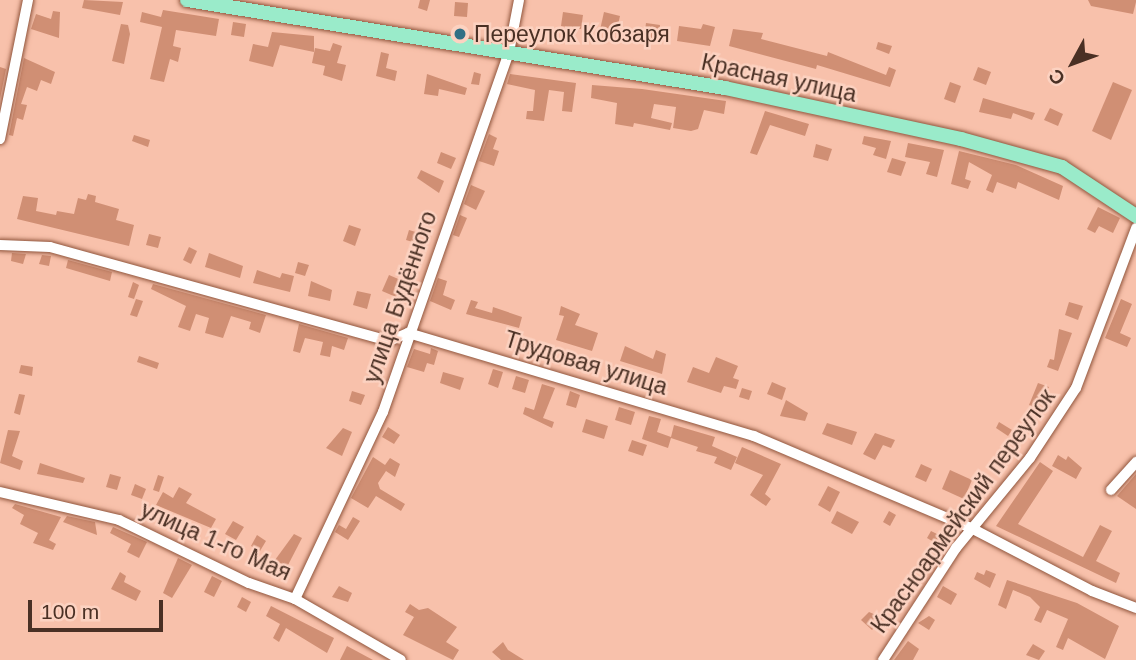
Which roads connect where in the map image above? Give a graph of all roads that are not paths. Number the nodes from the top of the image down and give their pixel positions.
1 (28, 0) edge
2 (187, 0) edge
3 (519, 0) edge
4 (509, 52) junction
5 (0, 139) edge
6 (1136, 216) edge
7 (1136, 228) edge
8 (0, 245) edge
9 (408, 332) junction
10 (1136, 462) edge
11 (1111, 490) dead end
12 (0, 492) edge
13 (973, 529) junction
14 (295, 599) junction
15 (1136, 608) edge
16 (401, 660) edge
17 (883, 660) edge

1 - 5 street
2 - 4 main road, Красная улица
3 - 4 street, улица Будённого
4 - 6 main road, Красная улица
4 - 9 street, улица Будённого
7 - 13 street, Красноармейский переулок
8 - 9 street, Трудовая улица
9 - 13 street, Трудовая улица
9 - 14 street, улица Будённого
10 - 11 street
12 - 14 street, улица 1-го Мая
13 - 15 street, Трудовая улица
13 - 17 street, Красноармейский переулок
14 - 16 street, улица 1-го Мая

